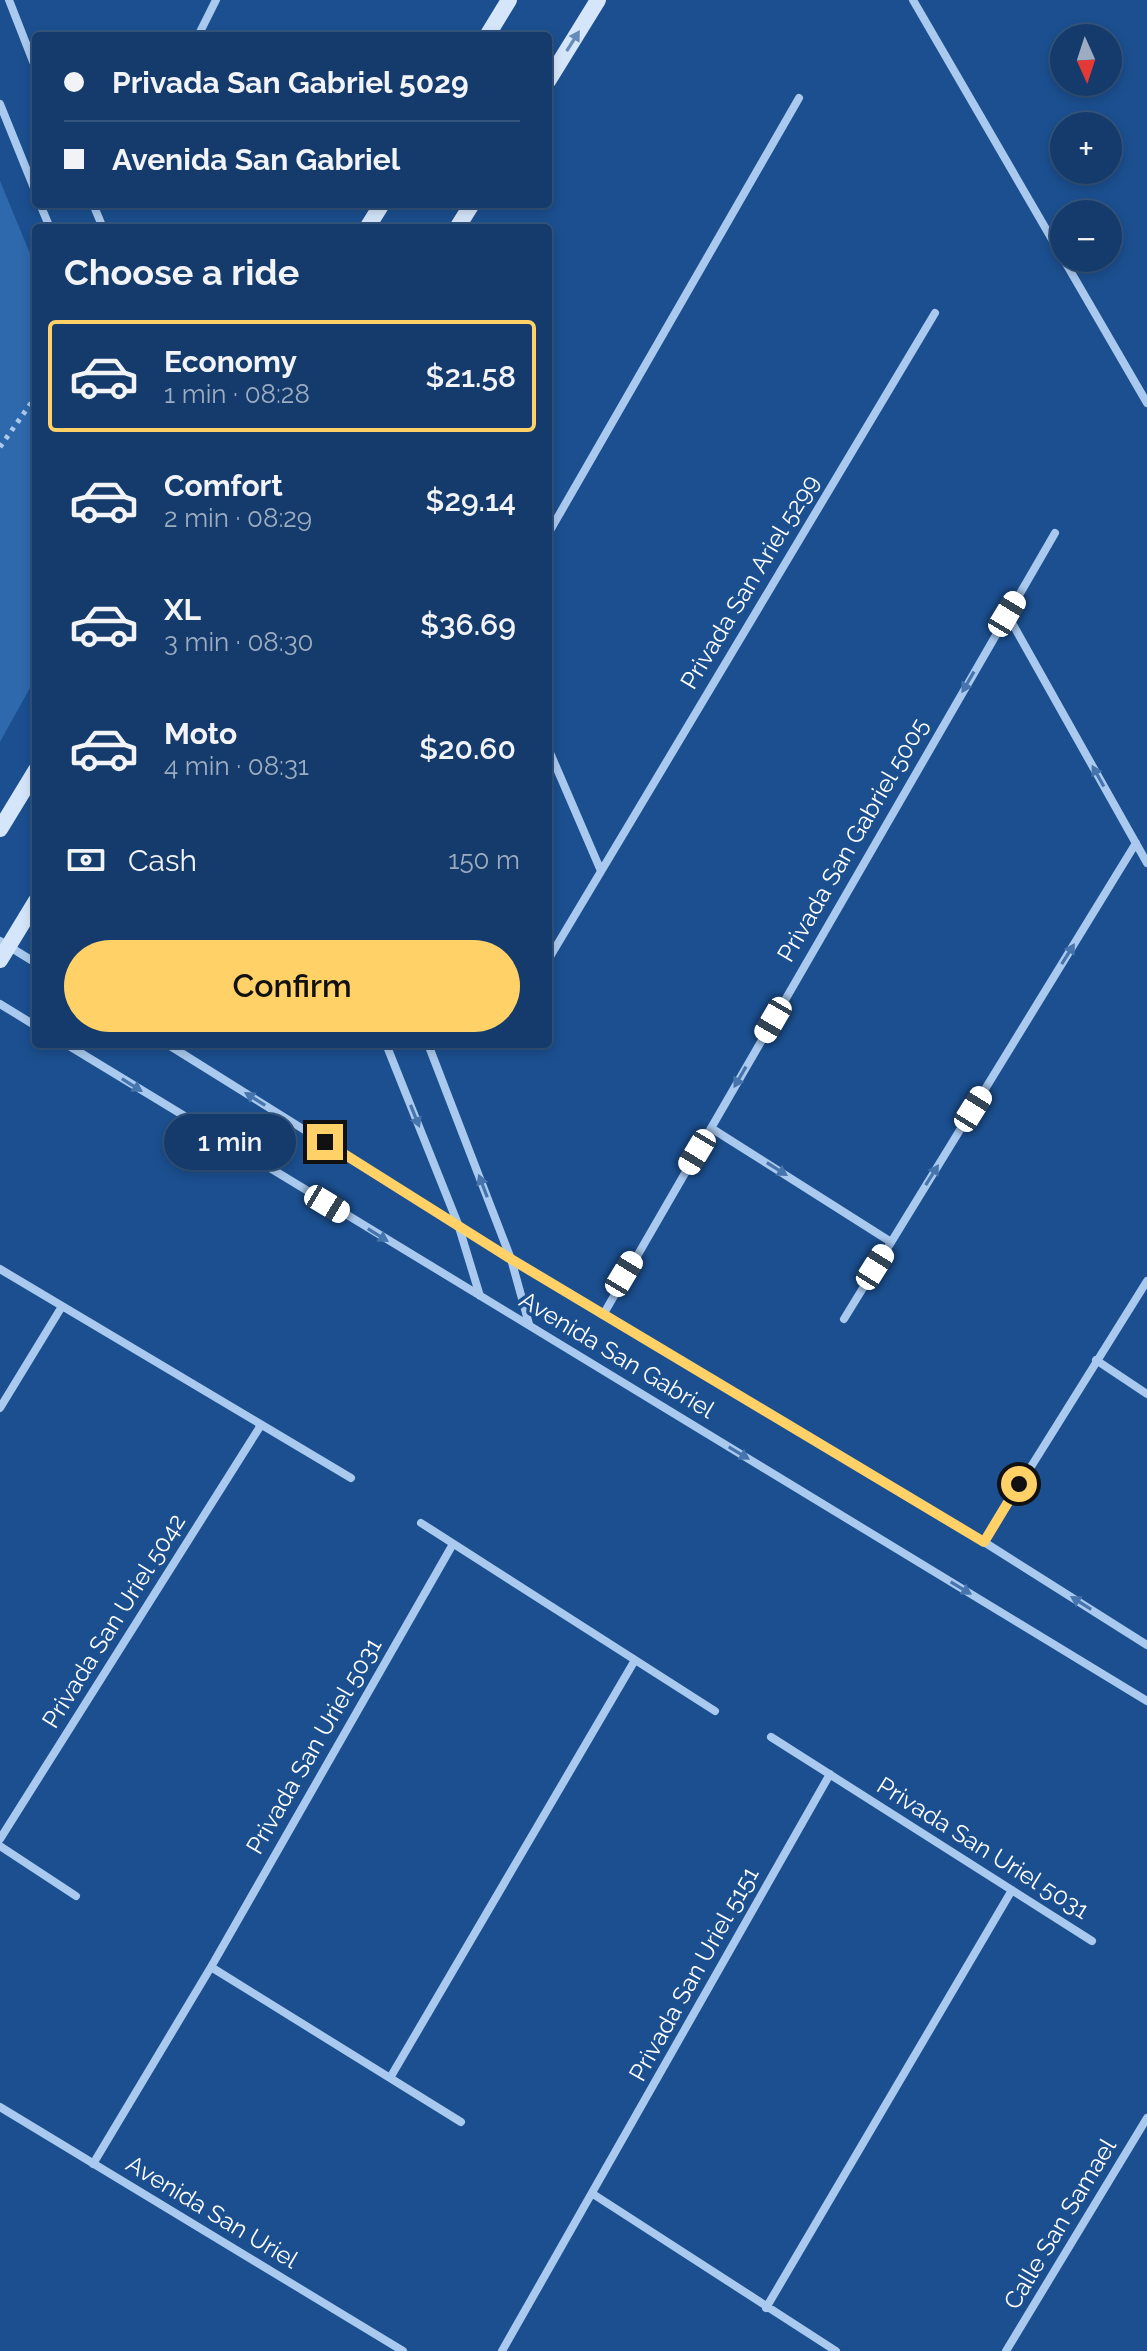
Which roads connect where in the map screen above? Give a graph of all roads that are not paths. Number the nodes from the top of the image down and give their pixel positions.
1 (9, 0) edge
2 (216, 0) edge
3 (509, 0) edge
4 (598, 0) edge
5 (913, 0) edge
6 (200, 32) edge
7 (489, 32) edge
8 (32, 59) edge
9 (552, 75) edge
10 (799, 98) dead end
11 (0, 104) edge
12 (32, 183) edge
13 (935, 313) dead end
14 (1147, 403) edge
15 (552, 527) edge
16 (1055, 533) dead end
17 (1007, 614) junction
18 (552, 757) edge
19 (32, 777) edge
20 (0, 829) edge
21 (1136, 843) junction
22 (1147, 863) edge
23 (601, 871) junction
24 (32, 907) edge
25 (3, 949) edge
26 (552, 953) edge
27 (32, 961) edge
28 (0, 1004) edge
29 (32, 1024) edge
30 (73, 1048) edge
31 (173, 1048) edge
32 (388, 1048) edge
33 (430, 1048) edge
34 (711, 1128) junction
35 (458, 1224) junction
36 (891, 1242) junction
37 (511, 1259) junction
38 (0, 1269) edge
39 (1147, 1281) edge
40 (480, 1297) junction
41 (61, 1308) junction
42 (603, 1315) junction
43 (844, 1319) dead end
44 (529, 1324) junction
45 (1096, 1360) junction
46 (1147, 1394) edge
47 (0, 1408) edge
48 (261, 1425) junction
49 (351, 1478) dead end
50 (421, 1523) dead end
51 (984, 1542) junction
52 (453, 1544) junction
53 (1147, 1645) edge
54 (635, 1660) junction
55 (1147, 1701) edge
56 (715, 1711) dead end
57 (771, 1737) dead end
58 (830, 1774) junction
59 (0, 1839) edge
60 (0, 1846) edge
61 (1012, 1890) junction
62 (76, 1896) dead end
63 (1092, 1941) dead end
64 (211, 1967) junction
65 (390, 2078) junction
66 (0, 2107) edge
67 (1147, 2118) edge
68 (461, 2122) dead end
69 (93, 2164) junction
70 (593, 2194) junction
71 (766, 2308) junction
72 (403, 2351) edge
73 (502, 2351) edge
74 (836, 2351) edge
75 (1006, 2351) edge

1 - 8 street
2 - 6 street
3 - 7 main road
9 -> 4 main road
5 - 14 street
10 - 15 street
11 - 12 street
13 - 23 street, Privada San Ariel 5299
16 - 17 street, Privada San Gabriel 5005
21 -> 17 street
17 -> 34 street, Privada San Gabriel 5005
18 - 23 street
19 - 20 main road
21 - 22 street
36 -> 21 street
23 - 26 street, Privada San Ariel 5299
24 - 25 main road
25 - 27 street
28 - 29 street
30 -> 40 street, Avenida San Gabriel
35 -> 31 street, Avenida San Gabriel
32 -> 35 street
37 -> 33 street
34 -> 36 street
34 - 42 street, Privada San Gabriel 5005
35 - 37 street, Avenida San Gabriel
35 - 40 street
36 - 43 street
37 - 42 street, Avenida San Gabriel
37 - 44 street
38 - 41 street
39 - 45 street
40 - 44 street, Avenida San Gabriel
41 - 47 street
41 - 48 street
42 - 51 street, Avenida San Gabriel
44 -> 55 street, Avenida San Gabriel
45 - 46 street
45 - 51 street
48 - 49 street
48 - 59 street, Privada San Uriel 5042
50 - 52 street
53 -> 51 street, Avenida San Gabriel
52 - 54 street
52 - 64 street, Privada San Uriel 5031
54 - 56 street
54 - 65 street
57 - 58 street, Privada San Uriel 5031
58 - 61 street, Privada San Uriel 5031
58 - 70 street, Privada San Uriel 5151
60 - 62 street
61 - 63 street, Privada San Uriel 5031
61 - 71 street
64 - 65 street
64 - 69 street, Privada San Uriel 5031
65 - 68 street
66 - 69 street, Avenida San Uriel
67 - 75 street, Calle San Samael
69 - 72 street, Avenida San Uriel
70 - 71 street
70 - 73 street, Privada San Uriel 5151
71 - 74 street

